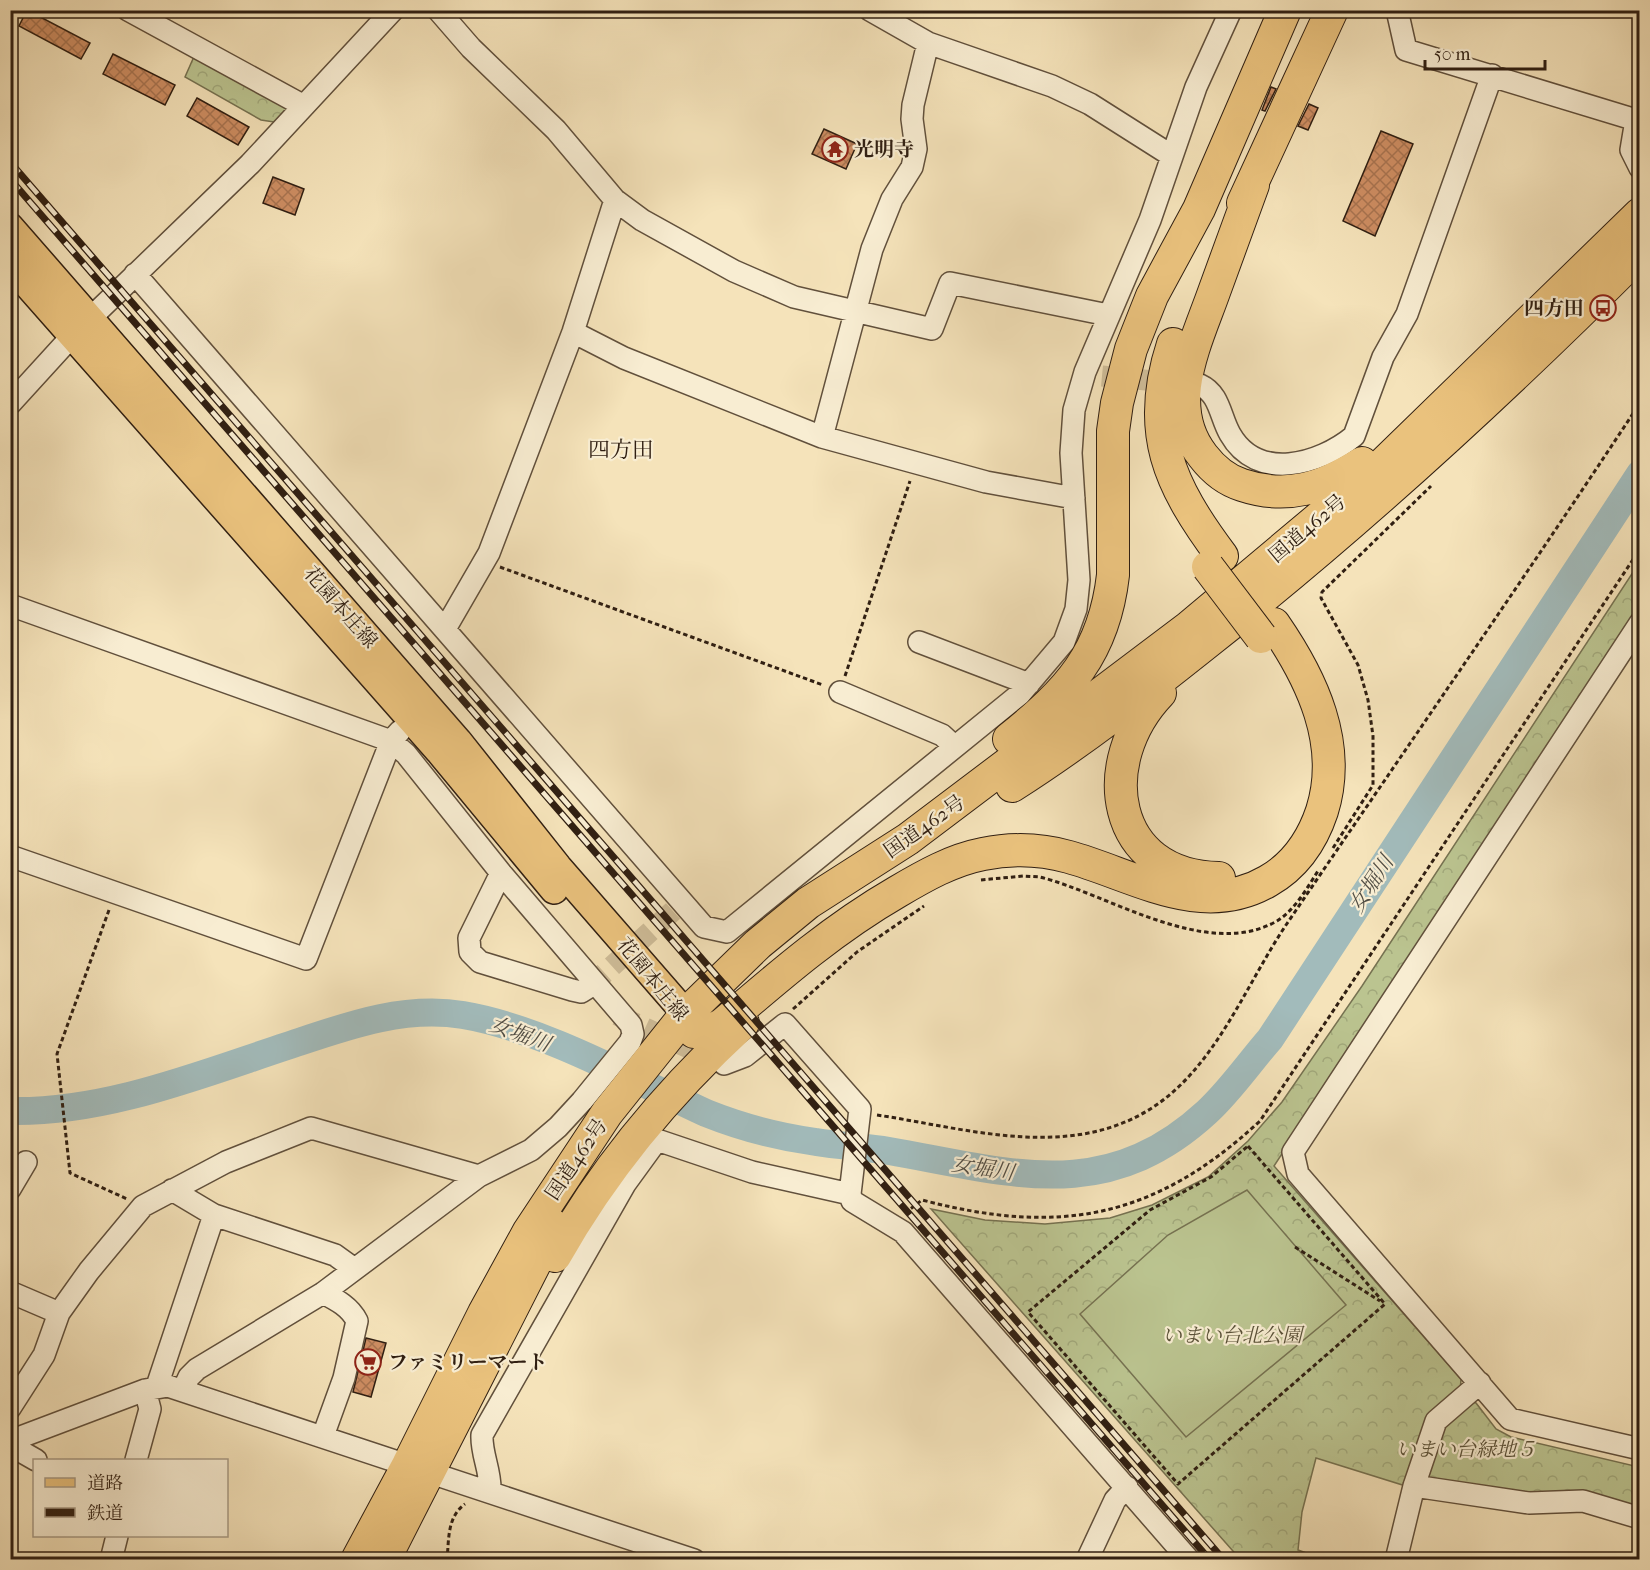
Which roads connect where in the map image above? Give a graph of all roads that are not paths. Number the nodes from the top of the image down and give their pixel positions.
1 (128, 10) edge
2 (393, 10) edge
3 (438, 10) edge
4 (870, 10) edge
5 (1231, 10) edge
6 (1325, 10) edge
7 (1332, 10) edge
8 (1397, 10) edge
9 (1285, 16) edge
10 (1316, 40) junction
11 (928, 43) junction
12 (1492, 75) junction
13 (304, 106) junction
14 (1638, 119) edge
15 (1172, 156) junction
16 (1640, 168) edge
17 (1252, 185) junction
18 (615, 200) junction
19 (1199, 209) junction
20 (1640, 214) edge
21 (10, 227) edge
22 (1640, 253) edge
23 (10, 265) edge
24 (135, 274) junction
25 (856, 312) junction
26 (1108, 315) junction
27 (81, 327) junction
28 (573, 332) junction
29 (1505, 342) junction
30 (1200, 385) tunnel mouth
31 (10, 404) edge
32 (822, 437) junction
33 (1074, 498) junction
34 (1380, 501) junction
35 (1215, 562) junction
36 (10, 605) edge
37 (1640, 623) edge
38 (445, 629) junction
39 (1268, 630) junction
40 (919, 642) dead end
41 (1029, 684) junction
42 (840, 692) road end
43 (412, 720) junction
44 (391, 741) junction
45 (954, 746) junction
46 (10, 856) edge
47 (501, 873) junction
48 (919, 893) junction
49 (808, 903) junction
50 (605, 1010) tunnel mouth
51 (684, 1025) junction
52 (661, 1058) junction
53 (724, 1064) dead end
54 (613, 1116) junction
55 (26, 1162) dead end
56 (479, 1176) junction
57 (10, 1189) edge
58 (172, 1190) junction
59 (850, 1191) junction
60 (214, 1215) junction
61 (353, 1268) junction
62 (10, 1292) edge
63 (323, 1293) junction
64 (59, 1313) junction
65 (1480, 1383) junction
66 (151, 1388) junction
67 (183, 1390) junction
68 (10, 1408) edge
69 (323, 1436) junction
70 (13, 1440) edge
71 (1640, 1449) edge
72 (33, 1459) edge
73 (137, 1459) edge
74 (419, 1468) junction
75 (1414, 1486) junction
76 (1127, 1487) junction
77 (490, 1491) junction
78 (1640, 1518) edge
79 (117, 1537) edge
80 (111, 1560) edge
81 (357, 1560) edge
82 (384, 1560) edge
83 (694, 1560) edge
84 (1087, 1560) edge
85 (1189, 1560) edge
86 (1396, 1560) edge

1 - 13 street
2 - 13 street
3 - 18 street
4 - 11 street
5 - 15 street
6 - 10 highway
7 - 10 highway
8 - 12 street
9 - 19 highway
10 - 17 highway
11 - 15 street
11 - 25 street
12 - 14 street
12 - 30 street
13 - 24 street
14 - 16 street
15 - 26 street
17 - 29 highway
17 - 35 highway
18 - 25 street
18 - 28 street
19 - 35 highway
19 - 49 highway
20 - 29 highway, 国道462号
21 - 27 main road, 花園本庄線
22 - 34 highway, 国道462号
23 - 27 main road, 花園本庄線
24 - 27 street
24 - 38 street
25 - 26 street
25 - 32 street
26 - 33 street
27 - 31 street
27 - 43 main road, 花園本庄線
27 - 51 main road, 花園本庄線
28 - 32 street
28 - 38 street
29 - 49 highway, 国道462号
32 - 33 street
33 - 41 street
34 - 39 highway
34 - 51 highway, 国道462号
35 - 39 highway
36 - 44 street
37 - 65 street
38 - 45 street
39 - 48 highway
40 - 41 street
41 - 45 street
42 - 45 street
43 - 44 street
43 - 51 main road, 花園本庄線
44 - 46 street
44 - 47 street
47 - 50 street
47 - 52 street
48 - 51 highway
48 - 52 highway
49 - 51 highway, 国道462号
51 - 52 highway, 国道462号
52 - 54 highway
52 - 54 highway, 国道462号
53 - 59 street
54 - 56 street
54 - 74 highway, 国道462号
54 - 74 highway, 国道462号
55 - 57 street
56 - 58 street
56 - 61 street
58 - 60 street
58 - 64 street
59 - 76 street
59 - 77 street
60 - 61 street
60 - 66 street
61 - 63 street
62 - 64 street
63 - 67 street
63 - 69 street
64 - 68 street
65 - 71 street
65 - 75 street
66 - 67 street
66 - 70 street
66 - 73 street
67 - 69 street
69 - 74 street
70 - 72 street
74 - 77 street
74 - 81 highway, 国道462号
74 - 82 highway, 国道462号
75 - 78 street
75 - 86 street
76 - 84 street
76 - 85 street
77 - 83 street
79 - 80 street

